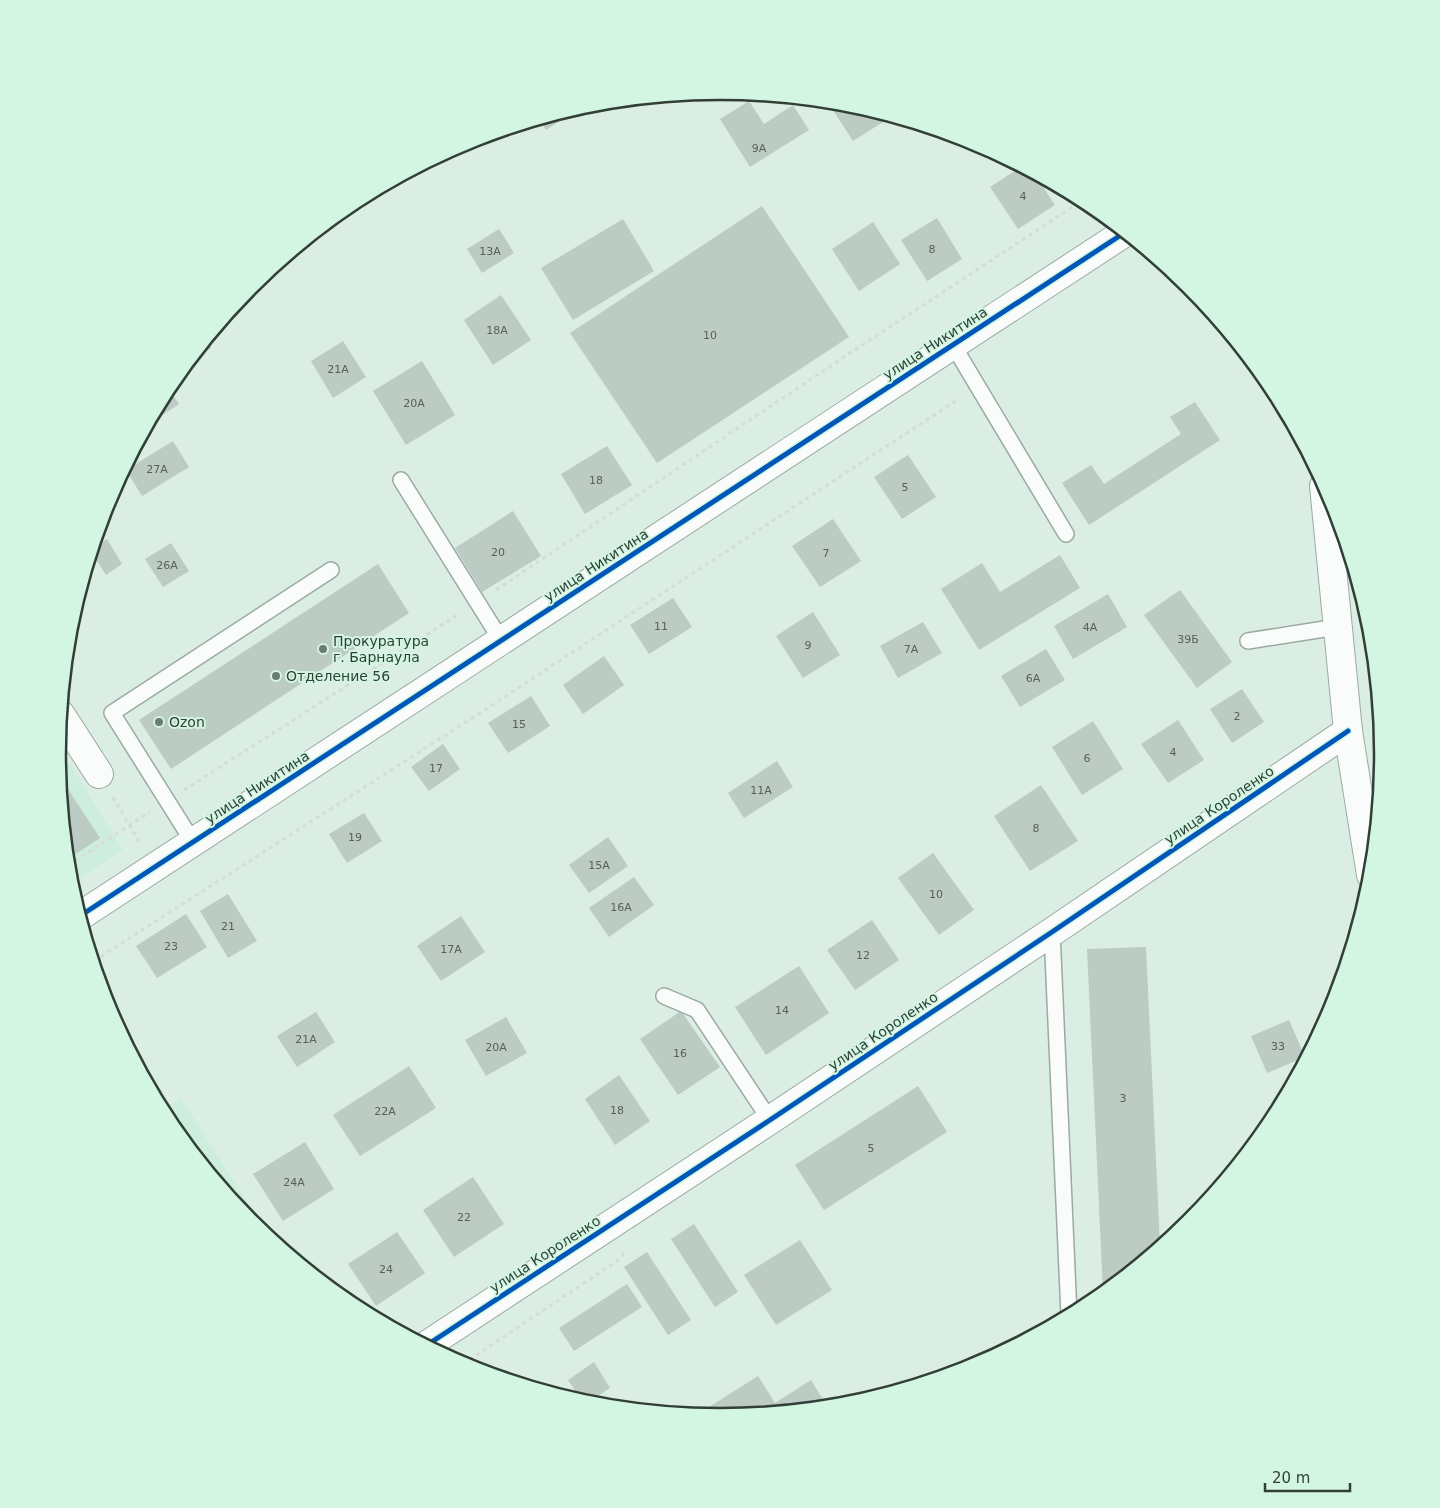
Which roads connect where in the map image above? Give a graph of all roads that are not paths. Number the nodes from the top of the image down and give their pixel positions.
1 (1119, 236) edge
2 (953, 345) junction
3 (401, 480) dead end
4 (1326, 510) edge
5 (1066, 534) dead end
6 (331, 570) dead end
7 (1337, 626) junction
8 (501, 640) junction
9 (1248, 641) dead end
10 (67, 725) edge
11 (1348, 731) junction
12 (99, 774) road end
13 (193, 842) junction
14 (1366, 850) edge
15 (86, 912) edge
16 (1052, 932) junction
17 (664, 996) dead end
18 (770, 1120) junction
19 (1069, 1307) edge
20 (433, 1341) edge

1 - 2 street, улица Никитина
2 - 5 lane
2 - 8 street, улица Никитина
3 - 8 lane
4 - 7 street
6 - 13 lane
7 - 9 lane
7 - 11 street
8 - 13 street, улица Никитина
10 - 12 street
11 - 14 street
11 - 16 street, улица Короленко
13 - 15 street, улица Никитина
16 - 18 street, улица Короленко
16 - 19 lane
17 - 18 lane
18 - 20 street, улица Короленко

